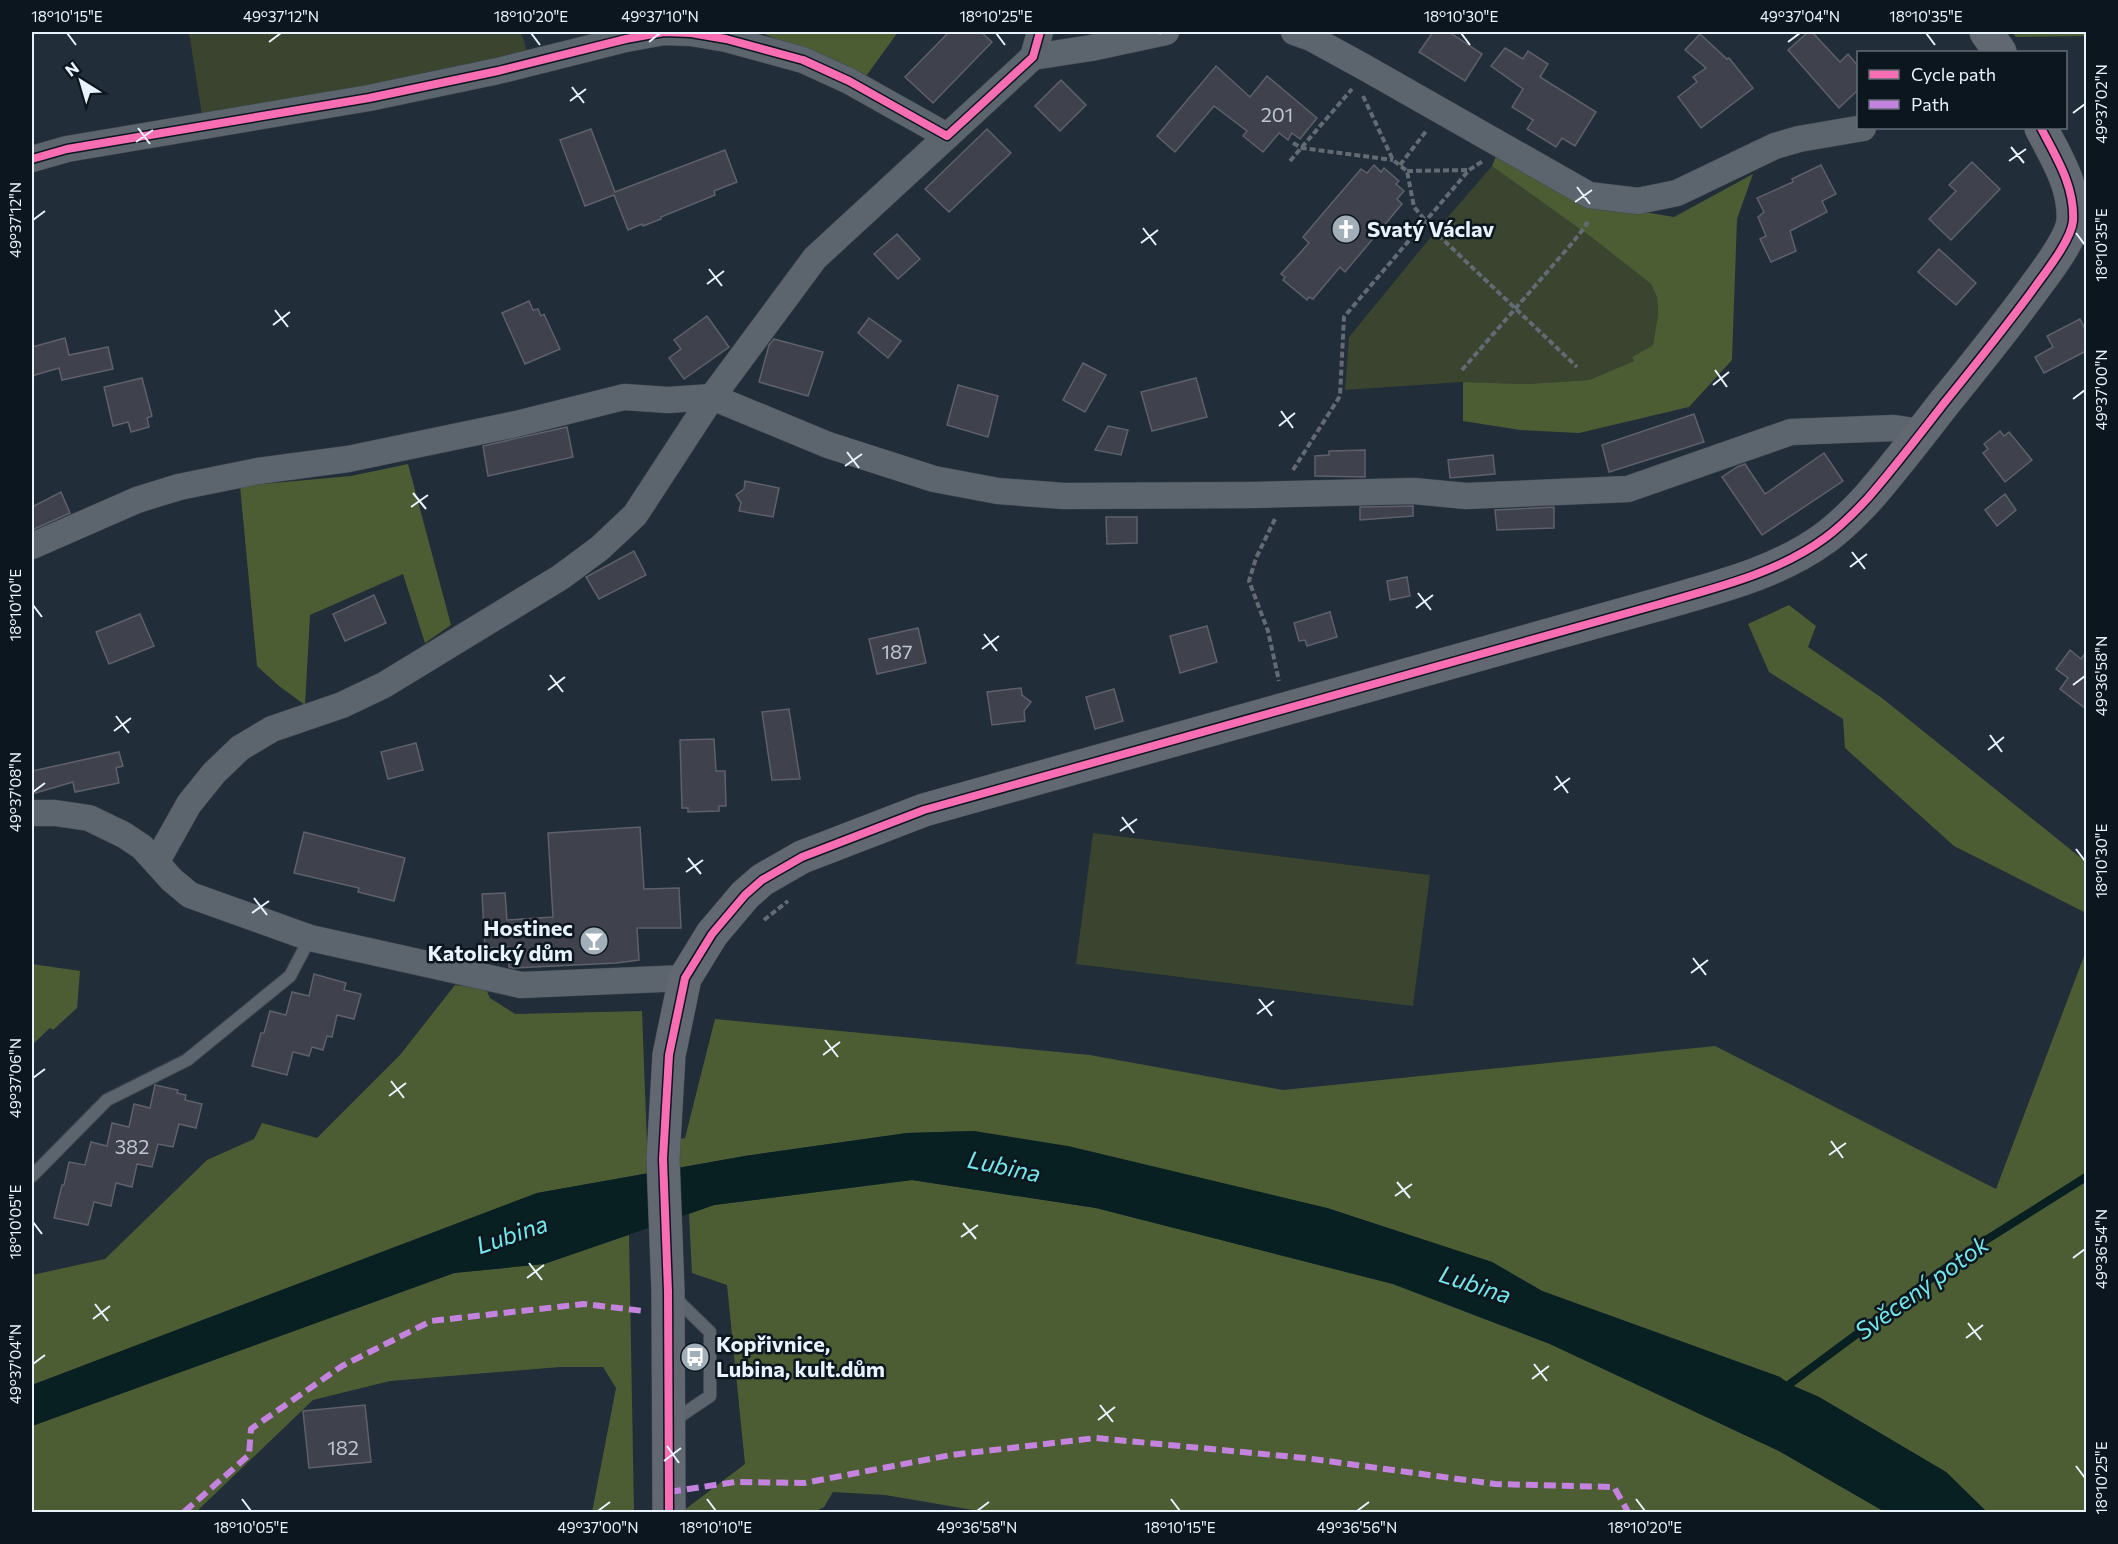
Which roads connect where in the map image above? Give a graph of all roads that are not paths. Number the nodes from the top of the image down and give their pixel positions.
1 (1040, 32) edge
2 (1166, 32) edge
3 (1294, 32) edge
4 (1986, 32) edge
5 (1999, 51) edge
6 (1033, 57) junction
7 (1857, 129) edge
8 (2042, 129) edge
9 (947, 136) junction
10 (32, 159) edge
11 (2080, 229) edge
12 (712, 398) junction
13 (1921, 432) junction
14 (32, 546) edge
15 (32, 813) edge
16 (157, 861) junction
17 (310, 938) junction
18 (685, 978) junction
19 (32, 1176) edge
20 (669, 1512) edge

1 - 6 street
2 - 6 street
3 - 7 street
4 - 5 street
6 - 9 street
8 - 11 street
9 - 10 street
9 - 12 street
11 - 13 street
12 - 13 street
12 - 14 street
12 - 16 street
13 - 18 street
15 - 16 street
16 - 17 street
17 - 18 street
17 - 19 lane
18 - 20 street

